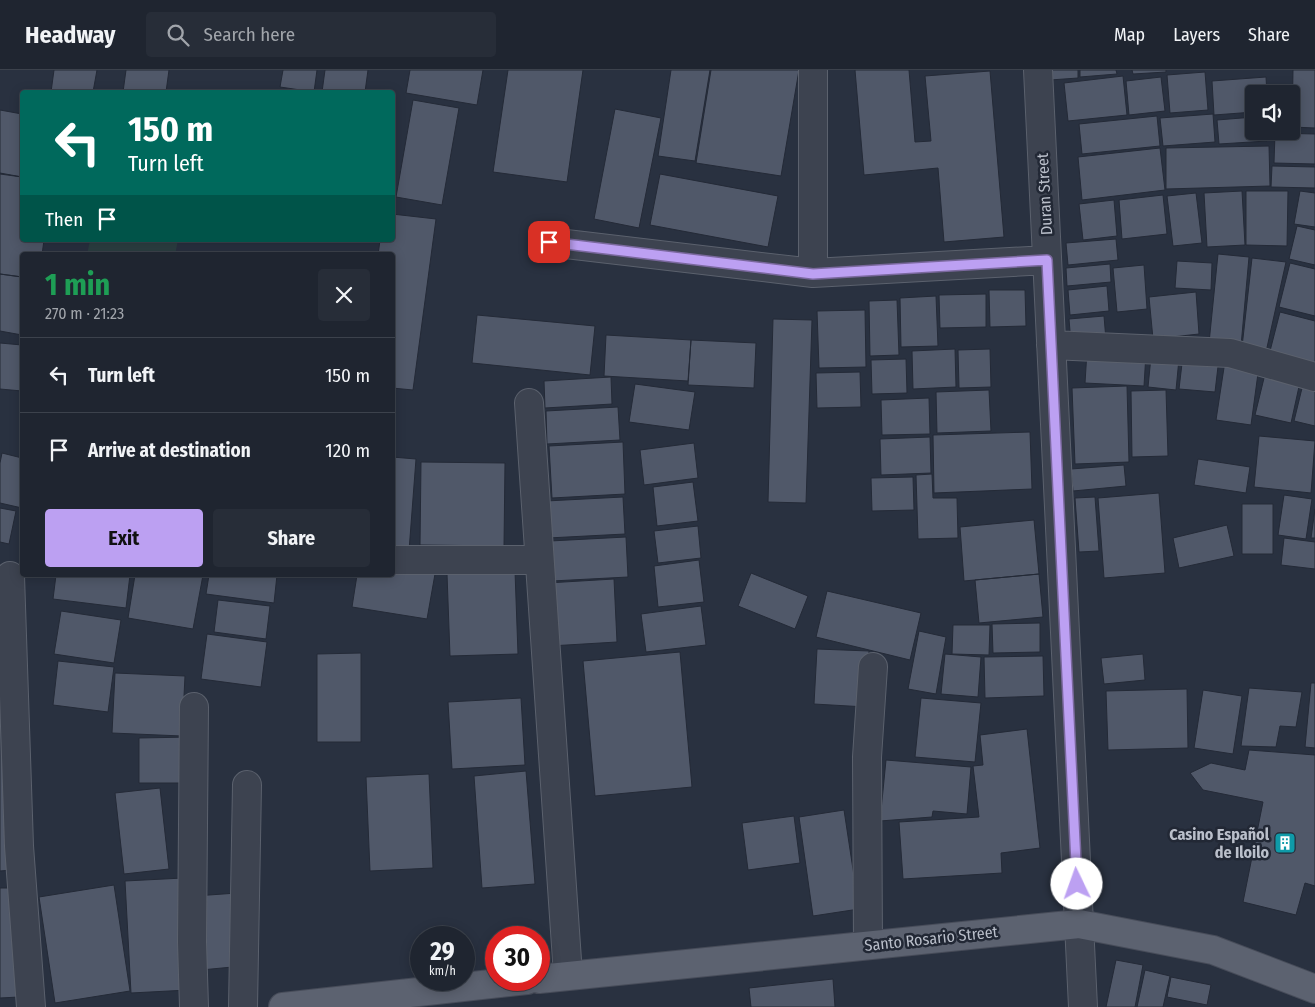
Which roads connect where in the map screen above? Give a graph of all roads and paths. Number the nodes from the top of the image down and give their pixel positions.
1 (813, 70) edge
2 (1038, 70) edge
3 (549, 242) dead end
4 (1047, 260) junction
5 (813, 274) junction
6 (1051, 345) junction
7 (1315, 377) edge
8 (529, 403) dead end
9 (395, 560) edge
10 (539, 560) junction
11 (10, 576) dead end
12 (873, 667) dead end
13 (194, 708) dead end
14 (248, 785) dead end
15 (1079, 924) junction
16 (868, 944) junction
17 (568, 976) junction
18 (550, 978) edge
19 (485, 985) edge
20 (1315, 989) edge
21 (31, 1007) edge
22 (194, 1007) edge
23 (243, 1007) edge
24 (283, 1007) edge
25 (1084, 1007) edge

1 - 5 street
2 - 4 street, Duran Street
3 - 5 street
4 - 5 street
4 - 6 street, Duran Street
6 - 7 street
6 - 15 street, Duran Street
8 - 10 street
9 - 10 street
10 - 17 street
11 - 21 street
12 - 16 street
13 - 22 street
14 - 23 street
15 - 16 main road, Santo Rosario Street
15 - 20 main road, Santo Rosario Street
15 - 25 street, Duran Street
16 - 17 main road, Santo Rosario Street
17 - 18 main road, Santo Rosario Street
19 - 24 main road

